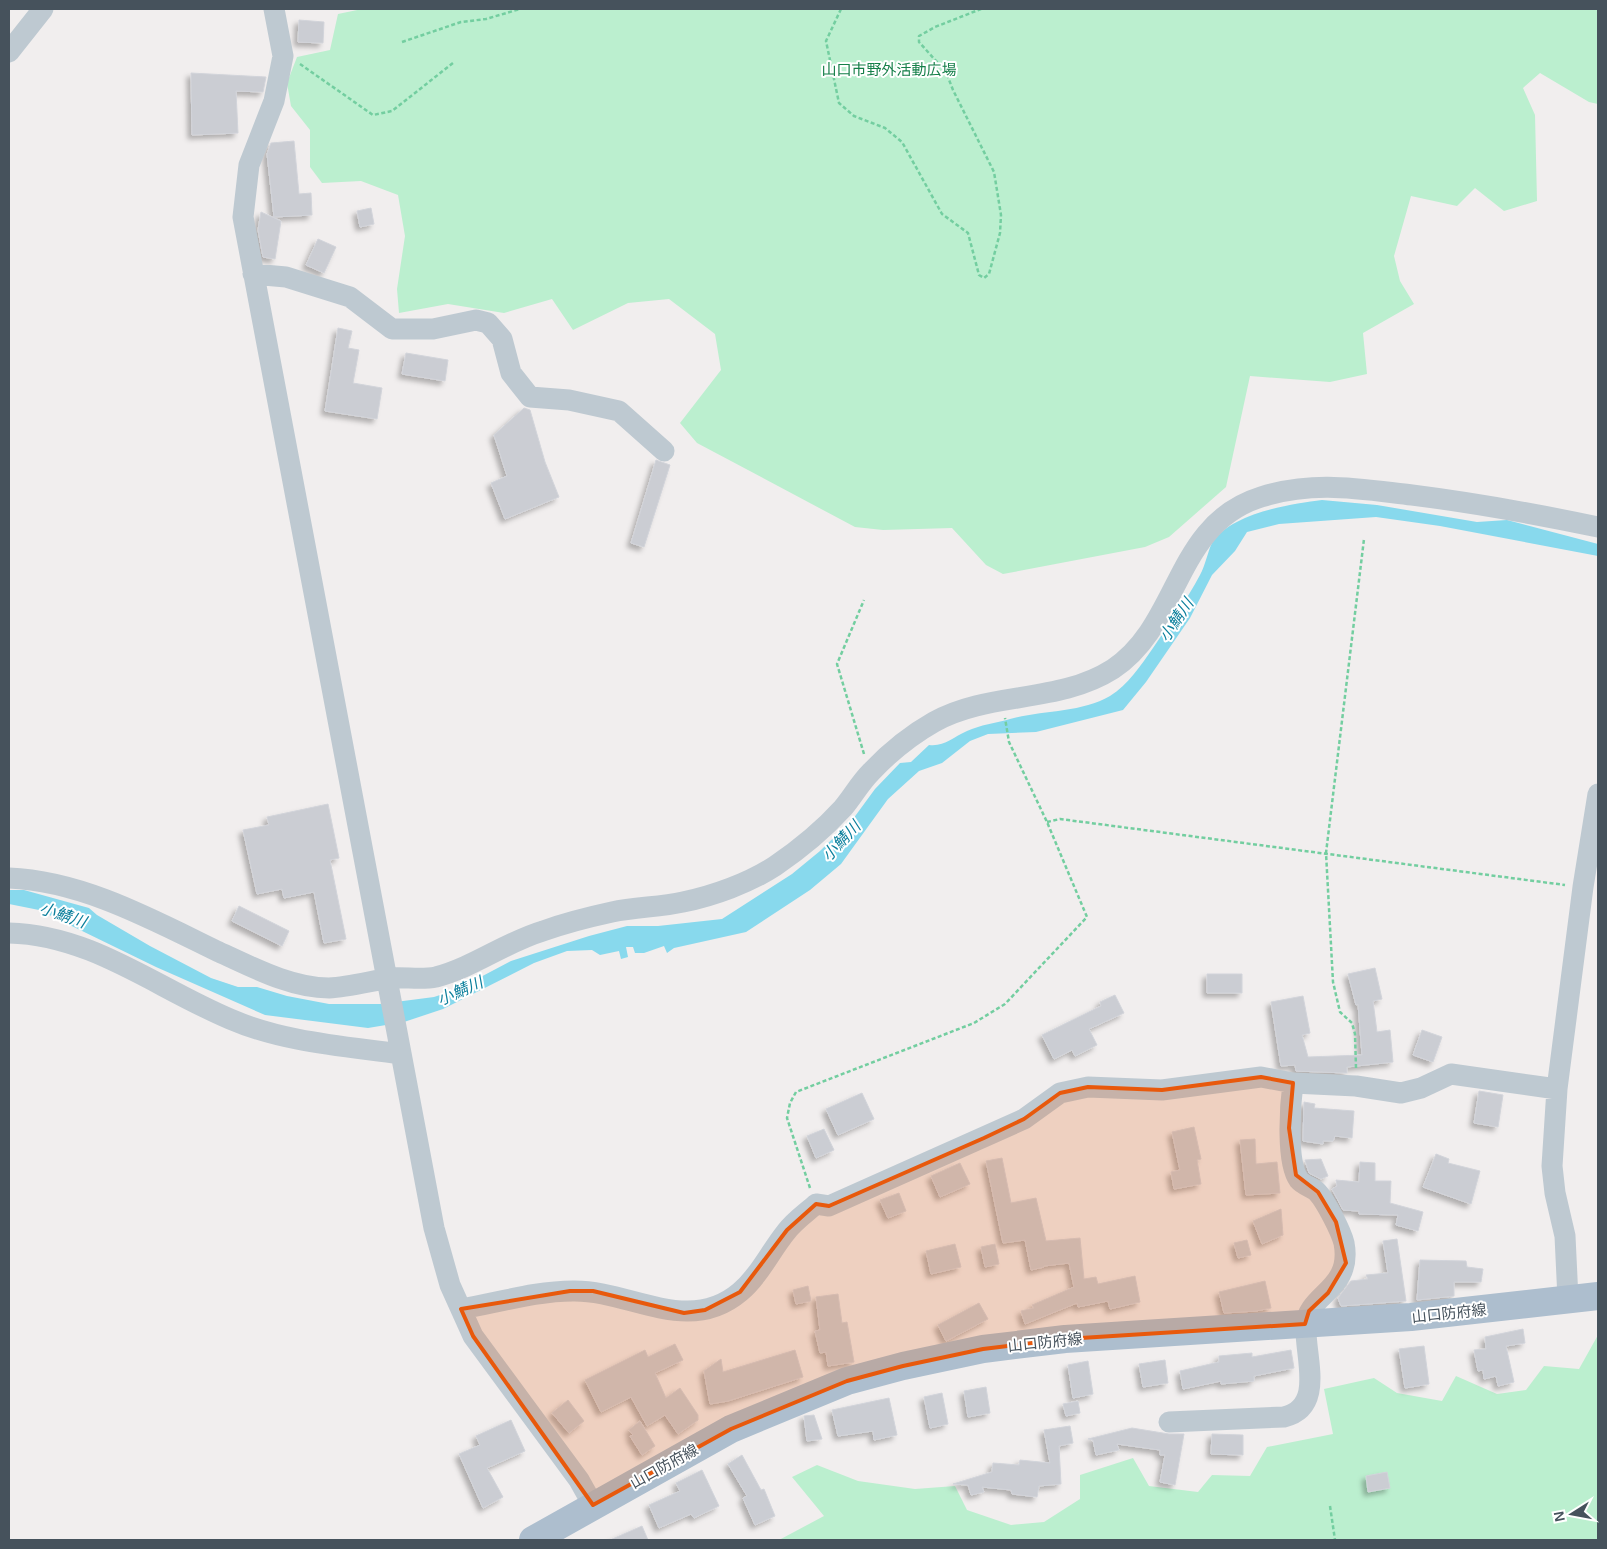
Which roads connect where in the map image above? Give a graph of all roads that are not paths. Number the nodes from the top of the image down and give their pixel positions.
1 (43, 9) edge
2 (274, 9) edge
3 (9, 52) edge
4 (253, 274) junction
5 (664, 451) dead end
6 (1598, 527) edge
7 (1598, 794) edge
8 (9, 878) edge
9 (9, 933) edge
10 (388, 984) junction
11 (399, 1048) junction
12 (1293, 1083) junction
13 (1557, 1089) junction
14 (1598, 1296) edge
15 (1568, 1299) junction
16 (461, 1309) junction
17 (1306, 1324) junction
18 (1169, 1422) dead end
19 (593, 1505) junction
20 (533, 1540) edge

1 - 3 street
2 - 4 street
4 - 5 street
4 - 10 street
6 - 10 street
7 - 13 street
8 - 10 street
9 - 11 street
10 - 11 street
11 - 16 street
12 - 13 street
12 - 16 street
12 - 17 street
13 - 15 street
14 - 15 main road, 山口防府線
15 - 17 main road, 山口防府線
16 - 19 street
17 - 18 street
17 - 19 main road, 山口防府線
19 - 20 main road, 山口防府線

